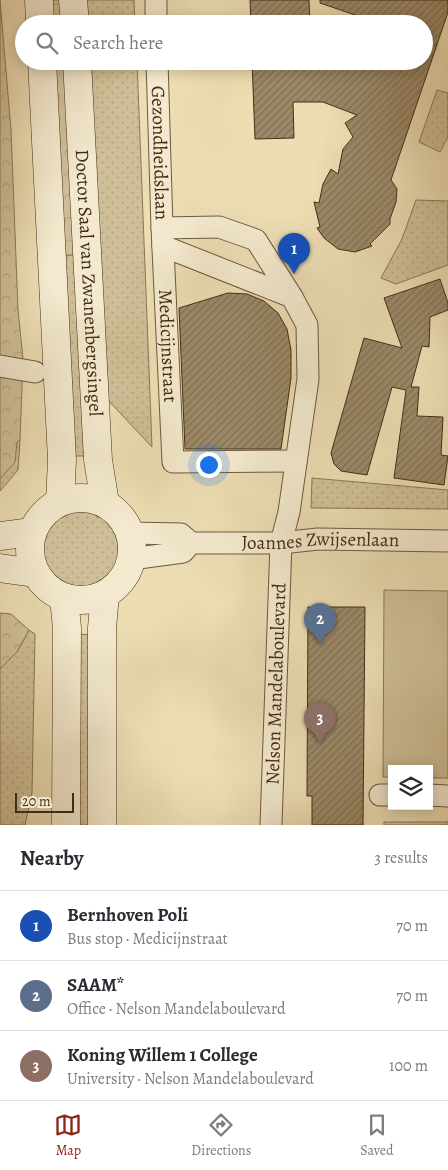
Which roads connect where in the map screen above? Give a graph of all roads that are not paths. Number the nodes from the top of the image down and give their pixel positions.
1 (39, 0) edge
2 (74, 0) edge
3 (156, 0) edge
4 (40, 15) edge
5 (75, 15) edge
6 (156, 15) edge
7 (42, 70) edge
8 (77, 70) edge
9 (157, 70) edge
10 (163, 237) junction
11 (292, 297) junction
12 (0, 366) edge
13 (34, 372) dead end
14 (296, 460) junction
15 (60, 502) junction
16 (105, 504) junction
17 (32, 532) junction
18 (0, 536) edge
19 (448, 541) edge
20 (282, 543) junction
21 (130, 546) junction
22 (0, 568) edge
23 (35, 573) junction
24 (105, 595) junction
25 (64, 598) junction
26 (433, 796) edge
27 (448, 796) edge
28 (66, 825) edge
29 (102, 825) edge
30 (271, 825) edge

1 - 4 main road
2 - 5 main road
3 - 6 street
7 - 15 main road, Doctor Saal van Zwanenbergsingel
8 - 16 main road, Doctor Saal van Zwanenbergsingel
9 - 10 street, Gezondheidslaan
10 - 11 street
10 - 11 street
10 - 14 street, Medicijnstraat
11 - 14 street
12 - 13 street
14 - 20 street
15 - 16 main road
15 - 17 main road
16 - 21 main road
17 - 18 main road
17 - 23 main road
19 - 20 street, Joannes Zwijsenlaan
20 - 21 street, Joannes Zwijsenlaan
20 - 30 street, Nelson Mandelaboulevard
21 - 24 main road
22 - 23 main road
23 - 25 main road
24 - 25 main road
24 - 29 main road
25 - 28 main road
26 - 27 street

